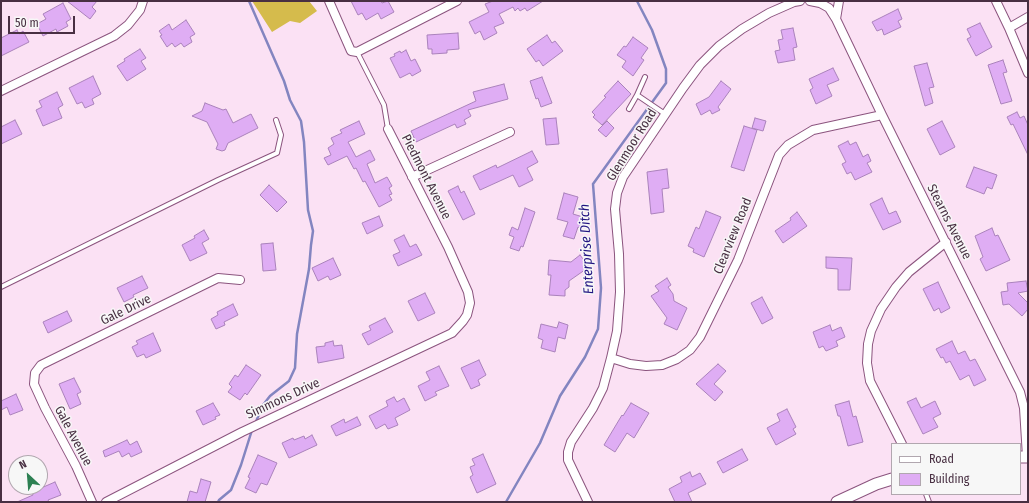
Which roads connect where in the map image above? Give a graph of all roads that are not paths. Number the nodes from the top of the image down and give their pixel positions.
1 (143, 1) edge
2 (329, 1) edge
3 (458, 1) edge
4 (800, 1) edge
5 (810, 1) edge
6 (839, 1) edge
7 (996, 1) edge
8 (1028, 17) edge
9 (836, 19) junction
10 (1009, 28) junction
11 (356, 52) junction
12 (1028, 73) edge
13 (645, 78) dead end
14 (1, 91) edge
15 (637, 95) junction
16 (628, 109) dead end
17 (666, 114) junction
18 (882, 115) junction
19 (276, 120) dead end
20 (388, 130) joint
21 (510, 132) dead end
22 (412, 177) junction
23 (946, 242) junction
24 (240, 280) dead end
25 (1, 287) edge
26 (467, 315) joint
27 (611, 358) junction
28 (34, 380) joint
29 (901, 443) edge
30 (1025, 457) edge
31 (891, 479) edge
32 (92, 502) edge
33 (106, 502) edge
34 (588, 502) edge
35 (837, 502) edge

1 - 14 street
2 - 11 street
3 - 11 street
4 - 17 street, Glenmoor Road
5 - 9 street
6 - 9 street
7 - 10 street
8 - 10 street
9 - 18 street, Stearns Avenue
10 - 12 street
11 - 20 lane, Piedmont Avenue
13 - 15 lane
15 - 16 lane
15 - 17 lane
17 - 27 street, Glenmoor Road
18 - 23 street, Stearns Avenue
18 - 27 street, Clearview Road
19 - 25 lane
20 - 22 street, Piedmont Avenue
21 - 22 street
22 - 26 street, Piedmont Avenue
23 - 29 street
23 - 30 street, Stearns Avenue
24 - 28 street, Gale Drive
26 - 33 street, Simmons Drive
27 - 34 street, Glenmoor Road
28 - 32 street, Gale Avenue
31 - 35 street

